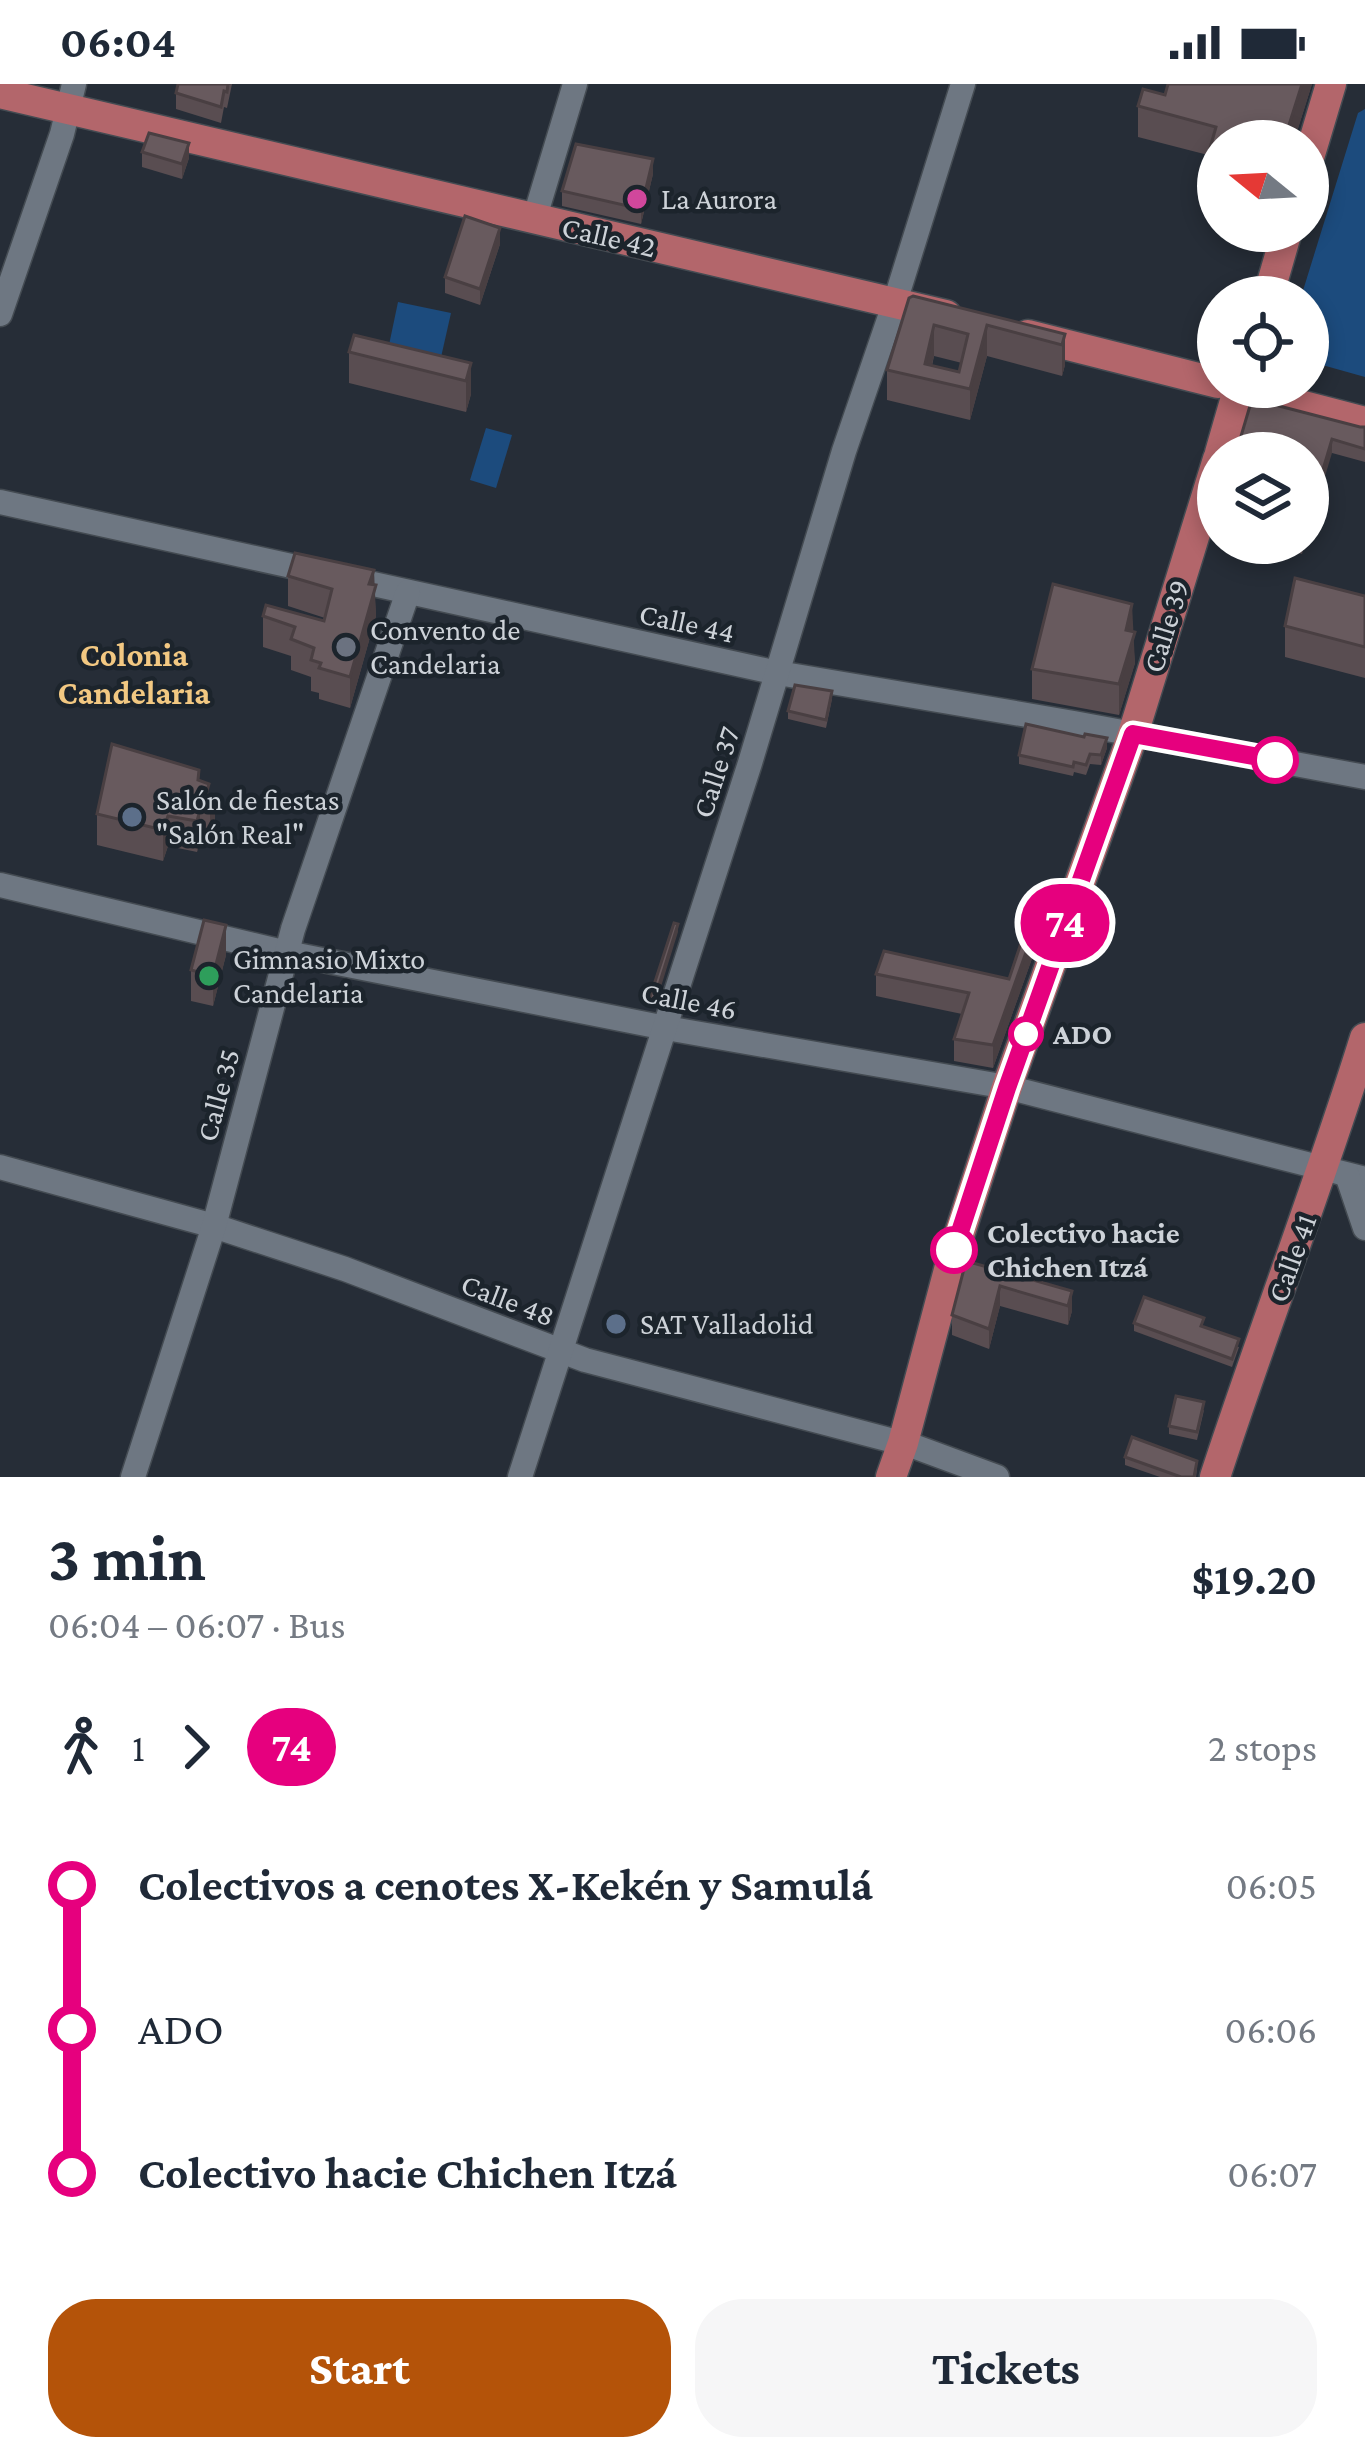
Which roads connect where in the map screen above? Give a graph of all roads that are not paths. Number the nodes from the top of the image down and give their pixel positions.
1 (575, 84) edge
2 (963, 84) edge
3 (1330, 84) edge
4 (0, 93) edge
5 (72, 96) edge
6 (1320, 120) edge
7 (534, 220) junction
8 (895, 302) junction
9 (0, 314) edge
10 (963, 319) edge
11 (1008, 330) edge
12 (1197, 378) edge
13 (1312, 408) edge
14 (1365, 422) edge
15 (0, 502) edge
16 (1197, 527) edge
17 (408, 592) junction
18 (778, 674) junction
19 (1133, 734) junction
20 (1365, 777) edge
21 (0, 885) edge
22 (287, 953) junction
23 (666, 1028) junction
24 (1365, 1038) edge
25 (1007, 1088) junction
26 (0, 1167) edge
27 (1345, 1174) edge
28 (214, 1226) junction
29 (1365, 1228) edge
30 (560, 1352) junction
31 (903, 1443) junction
32 (133, 1477) edge
33 (520, 1477) edge
34 (891, 1477) edge
35 (997, 1477) edge
36 (1215, 1477) edge

1 - 7 street
2 - 8 street, Calle 37
3 - 6 main road
4 - 5 main road, Calle 42
5 - 7 main road, Calle 42
5 - 9 street
7 - 8 main road, Calle 42
8 - 10 main road, Calle 42
8 - 18 street, Calle 37
11 - 12 main road
13 - 14 main road
15 - 17 street, Calle 44
16 - 19 main road, Calle 39
17 - 18 street, Calle 44
17 - 22 street, Calle 35
18 - 19 street, Calle 44
18 - 23 street, Calle 37
19 - 20 street, Calle 44
19 - 25 main road, Calle 39
21 - 22 street, Calle 46
22 - 23 street, Calle 46
22 - 28 street, Calle 35
23 - 25 street, Calle 46
23 - 30 street, Calle 37
24 - 27 main road, Calle 41
25 - 27 street, Calle 46
25 - 31 main road, Calle 39
26 - 28 street, Calle 48
27 - 29 street
27 - 36 main road, Calle 41
28 - 30 street, Calle 48
28 - 32 street, Calle 35
30 - 31 street, Calle 48
30 - 33 street, Calle 37
31 - 34 main road, Calle 39
31 - 35 street, Calle 48

